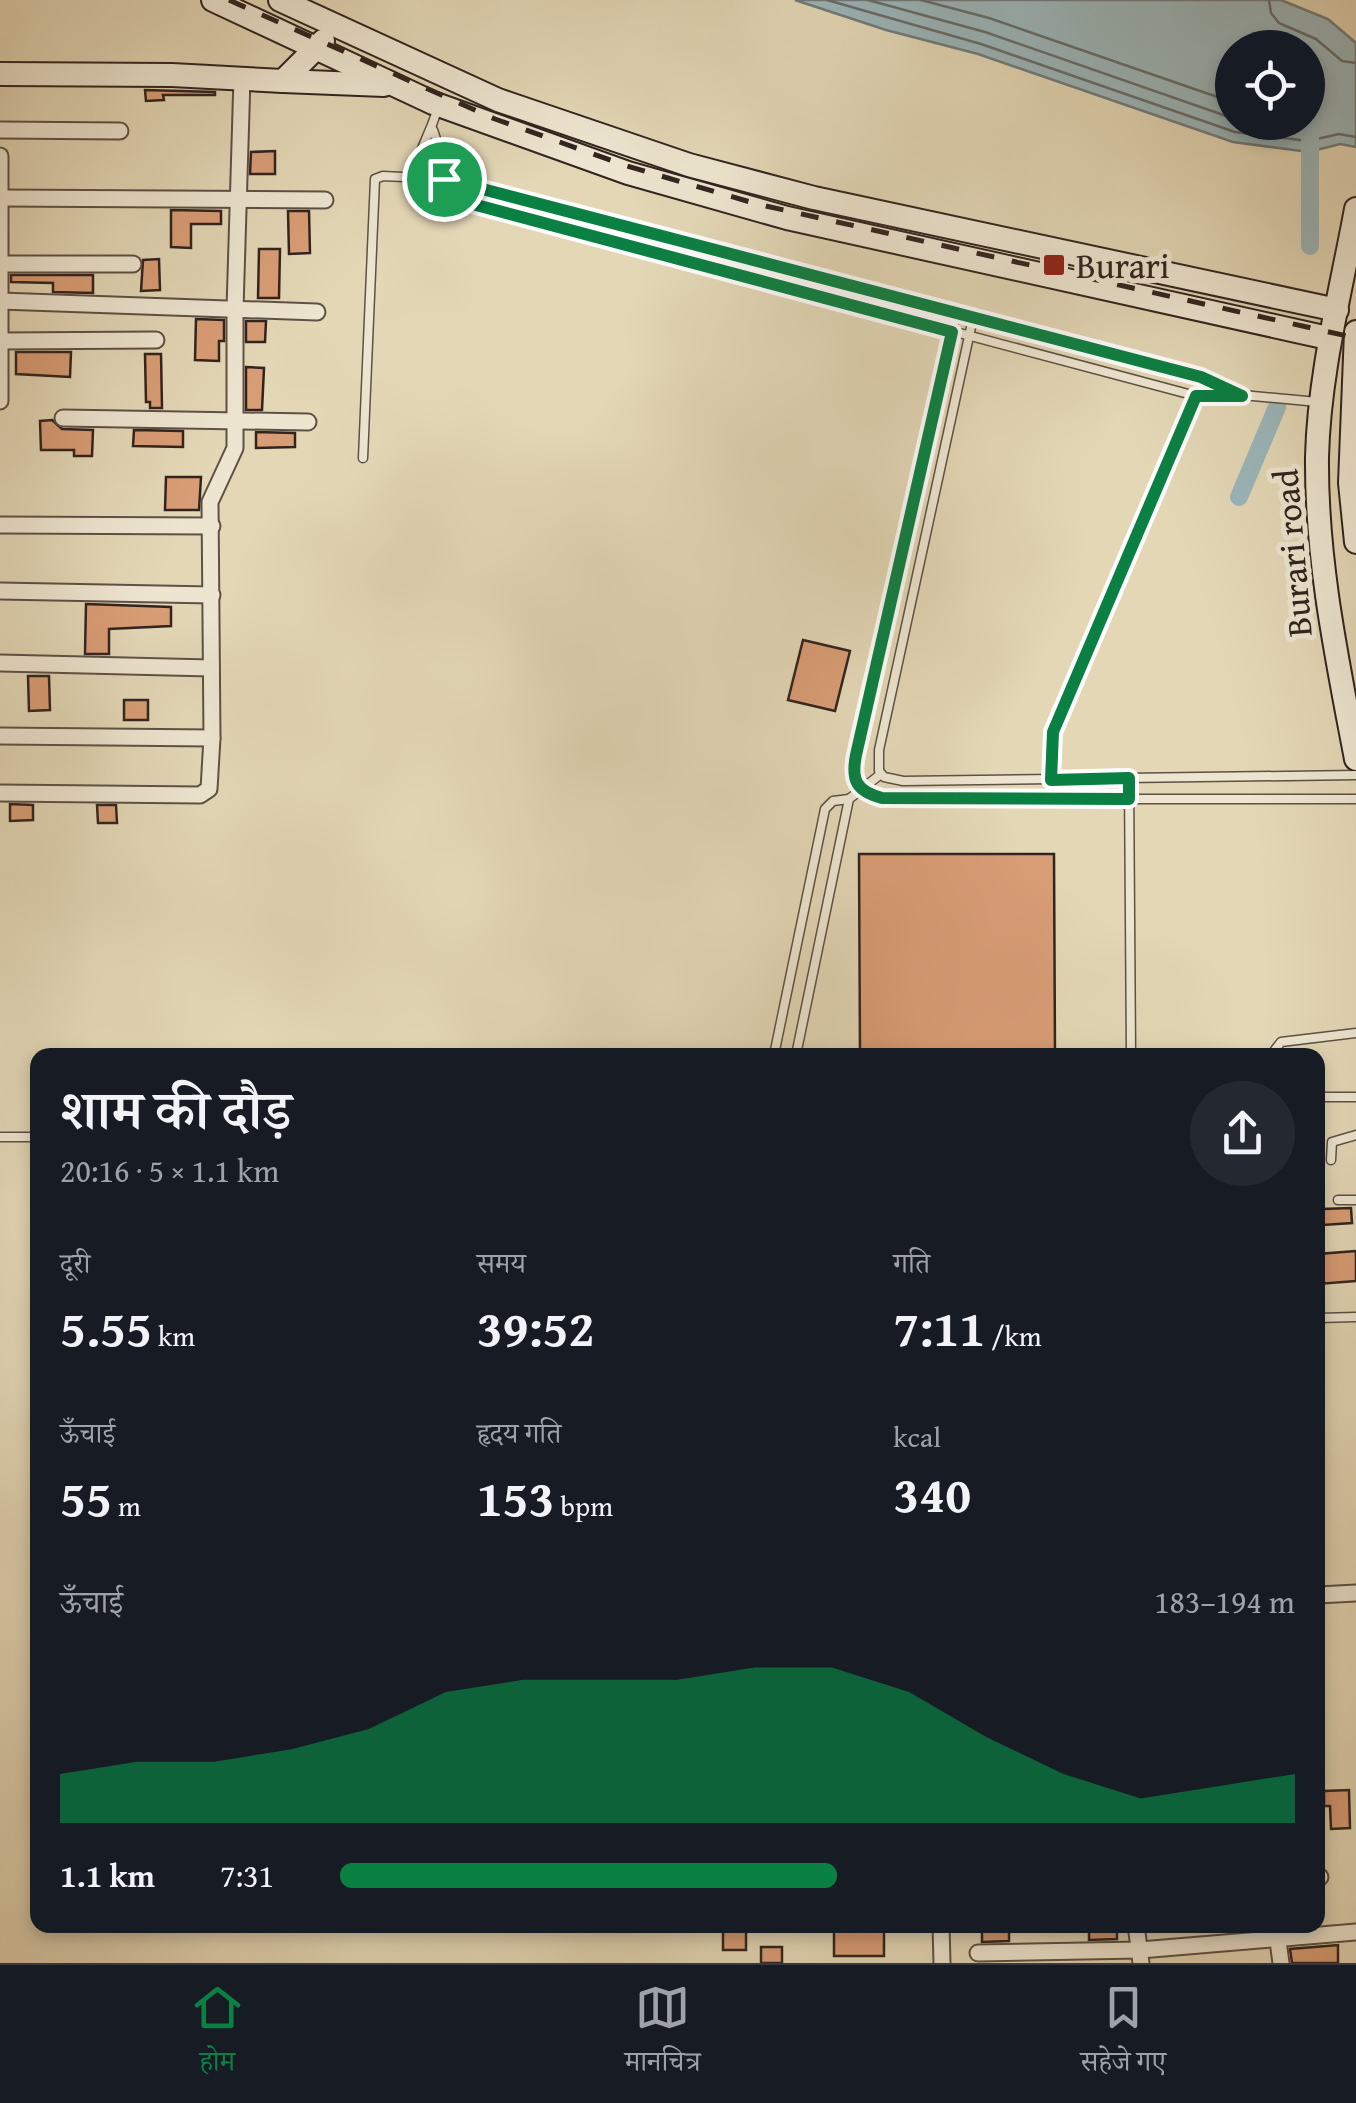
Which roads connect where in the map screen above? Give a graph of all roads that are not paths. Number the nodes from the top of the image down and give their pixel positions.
1 (213, 0) edge
2 (280, 0) edge
3 (334, 26) junction
4 (318, 50) junction
5 (0, 74) edge
6 (242, 78) junction
7 (282, 81) junction
8 (394, 85) junction
9 (438, 104) junction
10 (0, 130) edge
11 (433, 130) junction
12 (120, 131) dead end
13 (0, 156) edge
14 (420, 178) junction
15 (444, 179) junction
16 (0, 198) edge
17 (240, 200) junction
18 (325, 200) dead end
19 (1355, 214) edge
20 (0, 264) edge
21 (134, 264) dead end
22 (0, 301) edge
23 (234, 309) junction
24 (1336, 310) junction
25 (317, 312) dead end
26 (956, 314) junction
27 (973, 318) junction
28 (952, 332) junction
29 (969, 336) junction
30 (1328, 338) junction
31 (156, 340) dead end
32 (1355, 340) edge
33 (0, 342) edge
34 (1196, 396) junction
35 (1242, 396) junction
36 (0, 400) edge
37 (1322, 403) junction
38 (63, 418) dead end
39 (235, 421) junction
40 (308, 422) dead end
41 (363, 458) dead end
42 (1354, 502) edge
43 (0, 525) edge
44 (212, 526) junction
45 (1356, 542) edge
46 (898, 566) junction
47 (918, 570) junction
48 (0, 591) edge
49 (212, 594) junction
50 (0, 663) edge
51 (212, 668) junction
52 (0, 736) edge
53 (212, 738) junction
54 (1356, 759) edge
55 (881, 774) junction
56 (1356, 775) edge
57 (1129, 778) junction
58 (964, 780) junction
59 (1051, 780) junction
60 (858, 788) junction
61 (0, 793) edge
62 (848, 799) junction
63 (964, 799) junction
64 (1129, 799) junction
65 (1356, 800) edge
66 (1356, 1033) edge
67 (775, 1048) edge
68 (797, 1048) edge
69 (1131, 1048) edge
70 (1276, 1048) edge
71 (1356, 1096) edge
72 (1325, 1097) edge
73 (1356, 1135) edge
74 (0, 1137) edge
75 (30, 1137) edge
76 (1331, 1160) dead end
77 (1338, 1200) dead end
78 (1356, 1200) edge
79 (1356, 1317) edge
80 (1325, 1318) edge
81 (1356, 1594) edge
82 (1325, 1596) edge
83 (1356, 1932) edge
84 (941, 1933) edge
85 (1278, 1941) junction
86 (978, 1952) dead end
87 (1140, 1957) edge
88 (942, 1963) edge
89 (1280, 1963) edge

1 - 4 main road
2 - 3 main road
3 - 4 main road
3 - 24 main road
4 - 7 main road
4 - 8 main road
5 - 6 main road
6 - 7 main road
6 - 17 street
7 - 8 main road
8 - 9 main road
9 - 11 lane
9 - 30 main road
10 - 12 street
11 - 14 lane
11 - 15 lane
13 - 16 street
14 - 15 lane
14 - 28 lane
14 - 41 lane
15 - 26 lane
16 - 17 street
16 - 20 street
17 - 18 street
17 - 23 street
19 - 24 main road, Burari road
20 - 21 street
20 - 22 street
22 - 23 street
22 - 33 street
23 - 25 street
23 - 39 street
24 - 30 main road, Burari road
26 - 27 lane
26 - 28 lane
27 - 29 lane
27 - 35 lane
28 - 29 lane
28 - 46 lane
29 - 34 lane
29 - 47 lane
30 - 37 main road, Burari road
31 - 33 street
32 - 42 main road, Burari road
33 - 36 street
34 - 35 lane
34 - 59 lane
35 - 37 lane
37 - 54 main road, Burari road
38 - 39 street
39 - 40 street
39 - 44 street
42 - 45 main road, Burari road
43 - 44 street
44 - 49 street
46 - 47 lane
46 - 60 lane
47 - 55 lane
48 - 49 street
49 - 51 street
50 - 51 street
51 - 53 street
52 - 53 street
53 - 61 street
55 - 58 lane
55 - 60 lane
56 - 57 lane
57 - 59 lane
57 - 64 lane
58 - 59 lane
58 - 63 lane
60 - 62 lane
60 - 63 lane
62 - 67 lane
62 - 68 lane
63 - 64 lane
64 - 65 lane
64 - 69 lane
66 - 70 lane
71 - 72 lane
73 - 76 lane
74 - 75 lane
77 - 78 lane
79 - 80 lane
81 - 82 street
83 - 85 street
84 - 88 street
85 - 87 street
85 - 89 street
86 - 87 street

